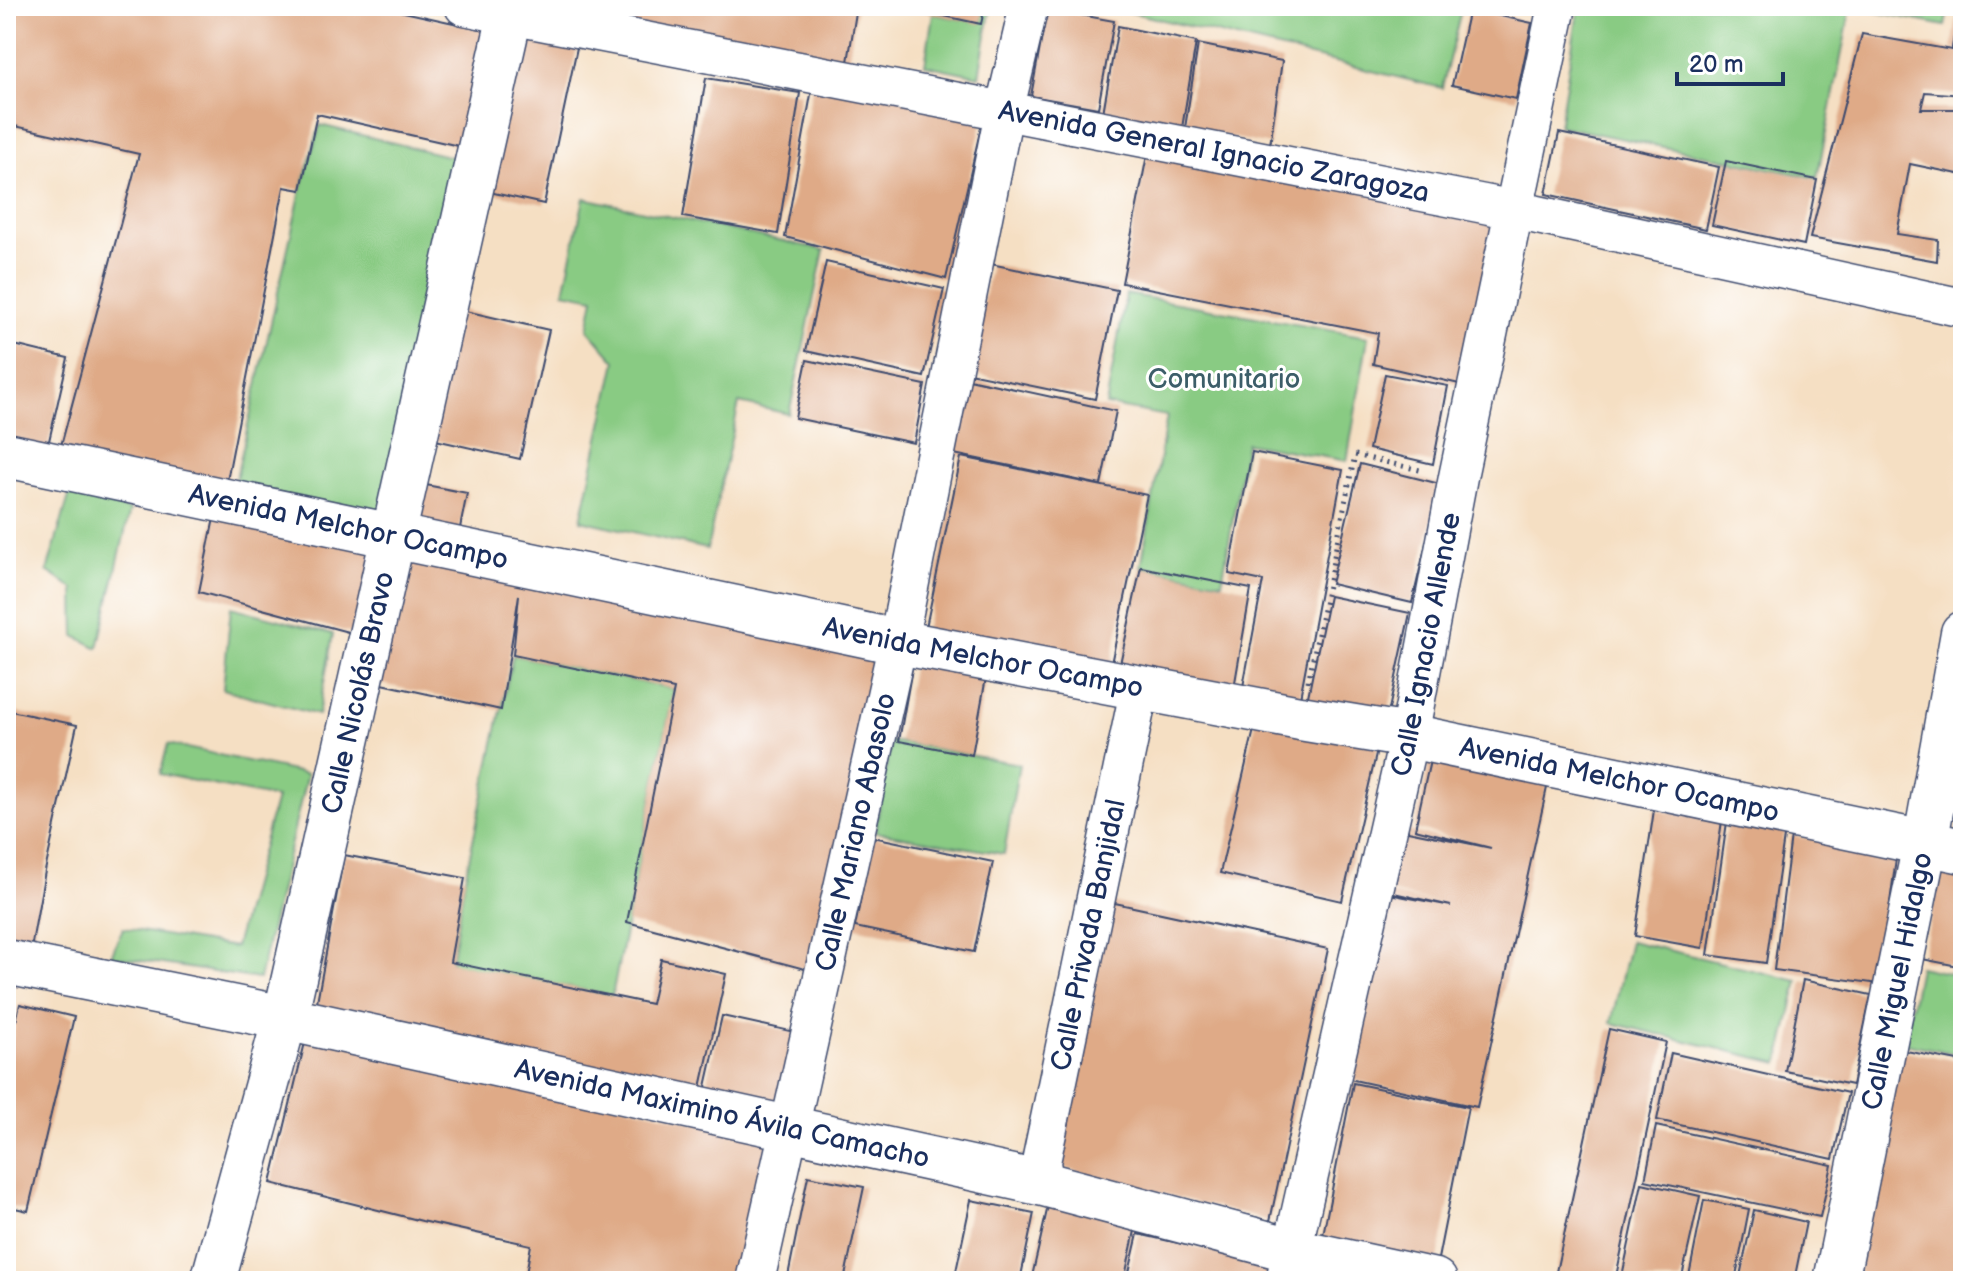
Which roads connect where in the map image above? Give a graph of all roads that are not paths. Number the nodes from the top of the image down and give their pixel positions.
1 (464, 6) edge
2 (1029, 6) edge
3 (1557, 6) edge
4 (511, 11) edge
5 (1004, 112) junction
6 (1515, 210) junction
7 (1963, 308) edge
8 (6, 455) edge
9 (394, 538) junction
10 (1963, 633) edge
11 (898, 642) junction
12 (1140, 686) junction
13 (1409, 736) junction
14 (1944, 848) edge
15 (6, 962) edge
16 (285, 1018) junction
17 (791, 1129) junction
18 (1044, 1184) junction
19 (1289, 1265) edge
20 (213, 1281) edge
21 (755, 1281) edge
22 (1435, 1281) edge
23 (1836, 1281) edge

1 - 4 street, Avenida General Ignacio Zaragoza
2 - 5 street, Calle Mariano Abasolo
3 - 6 street, Calle Ignacio Allende
4 - 5 street, Avenida General Ignacio Zaragoza
4 - 9 street, Calle Nicolás Bravo
5 - 6 street, Avenida General Ignacio Zaragoza
5 - 11 street, Calle Mariano Abasolo
6 - 7 street, Avenida General Ignacio Zaragoza
6 - 13 street, Calle Ignacio Allende
8 - 9 street, Avenida Melchor Ocampo
9 - 11 street, Avenida Melchor Ocampo
9 - 16 street, Calle Nicolás Bravo
10 - 14 street, Calle Miguel Hidalgo
11 - 12 street, Avenida Melchor Ocampo
11 - 17 street, Calle Mariano Abasolo
12 - 13 street, Avenida Melchor Ocampo
12 - 18 street, Calle Privada Banjidal
13 - 14 street, Avenida Melchor Ocampo
13 - 19 street, Calle Ignacio Allende
14 - 23 street, Calle Miguel Hidalgo
15 - 16 street, Avenida Maximino Ávila Camacho
16 - 17 street, Avenida Maximino Ávila Camacho
16 - 20 street, Calle Nicolás Bravo
17 - 18 street, Avenida Maximino Ávila Camacho
17 - 21 street, Calle Mariano Abasolo
18 - 19 street, Avenida Maximino Ávila Camacho
19 - 22 street, Avenida Maximino Ávila Camacho

